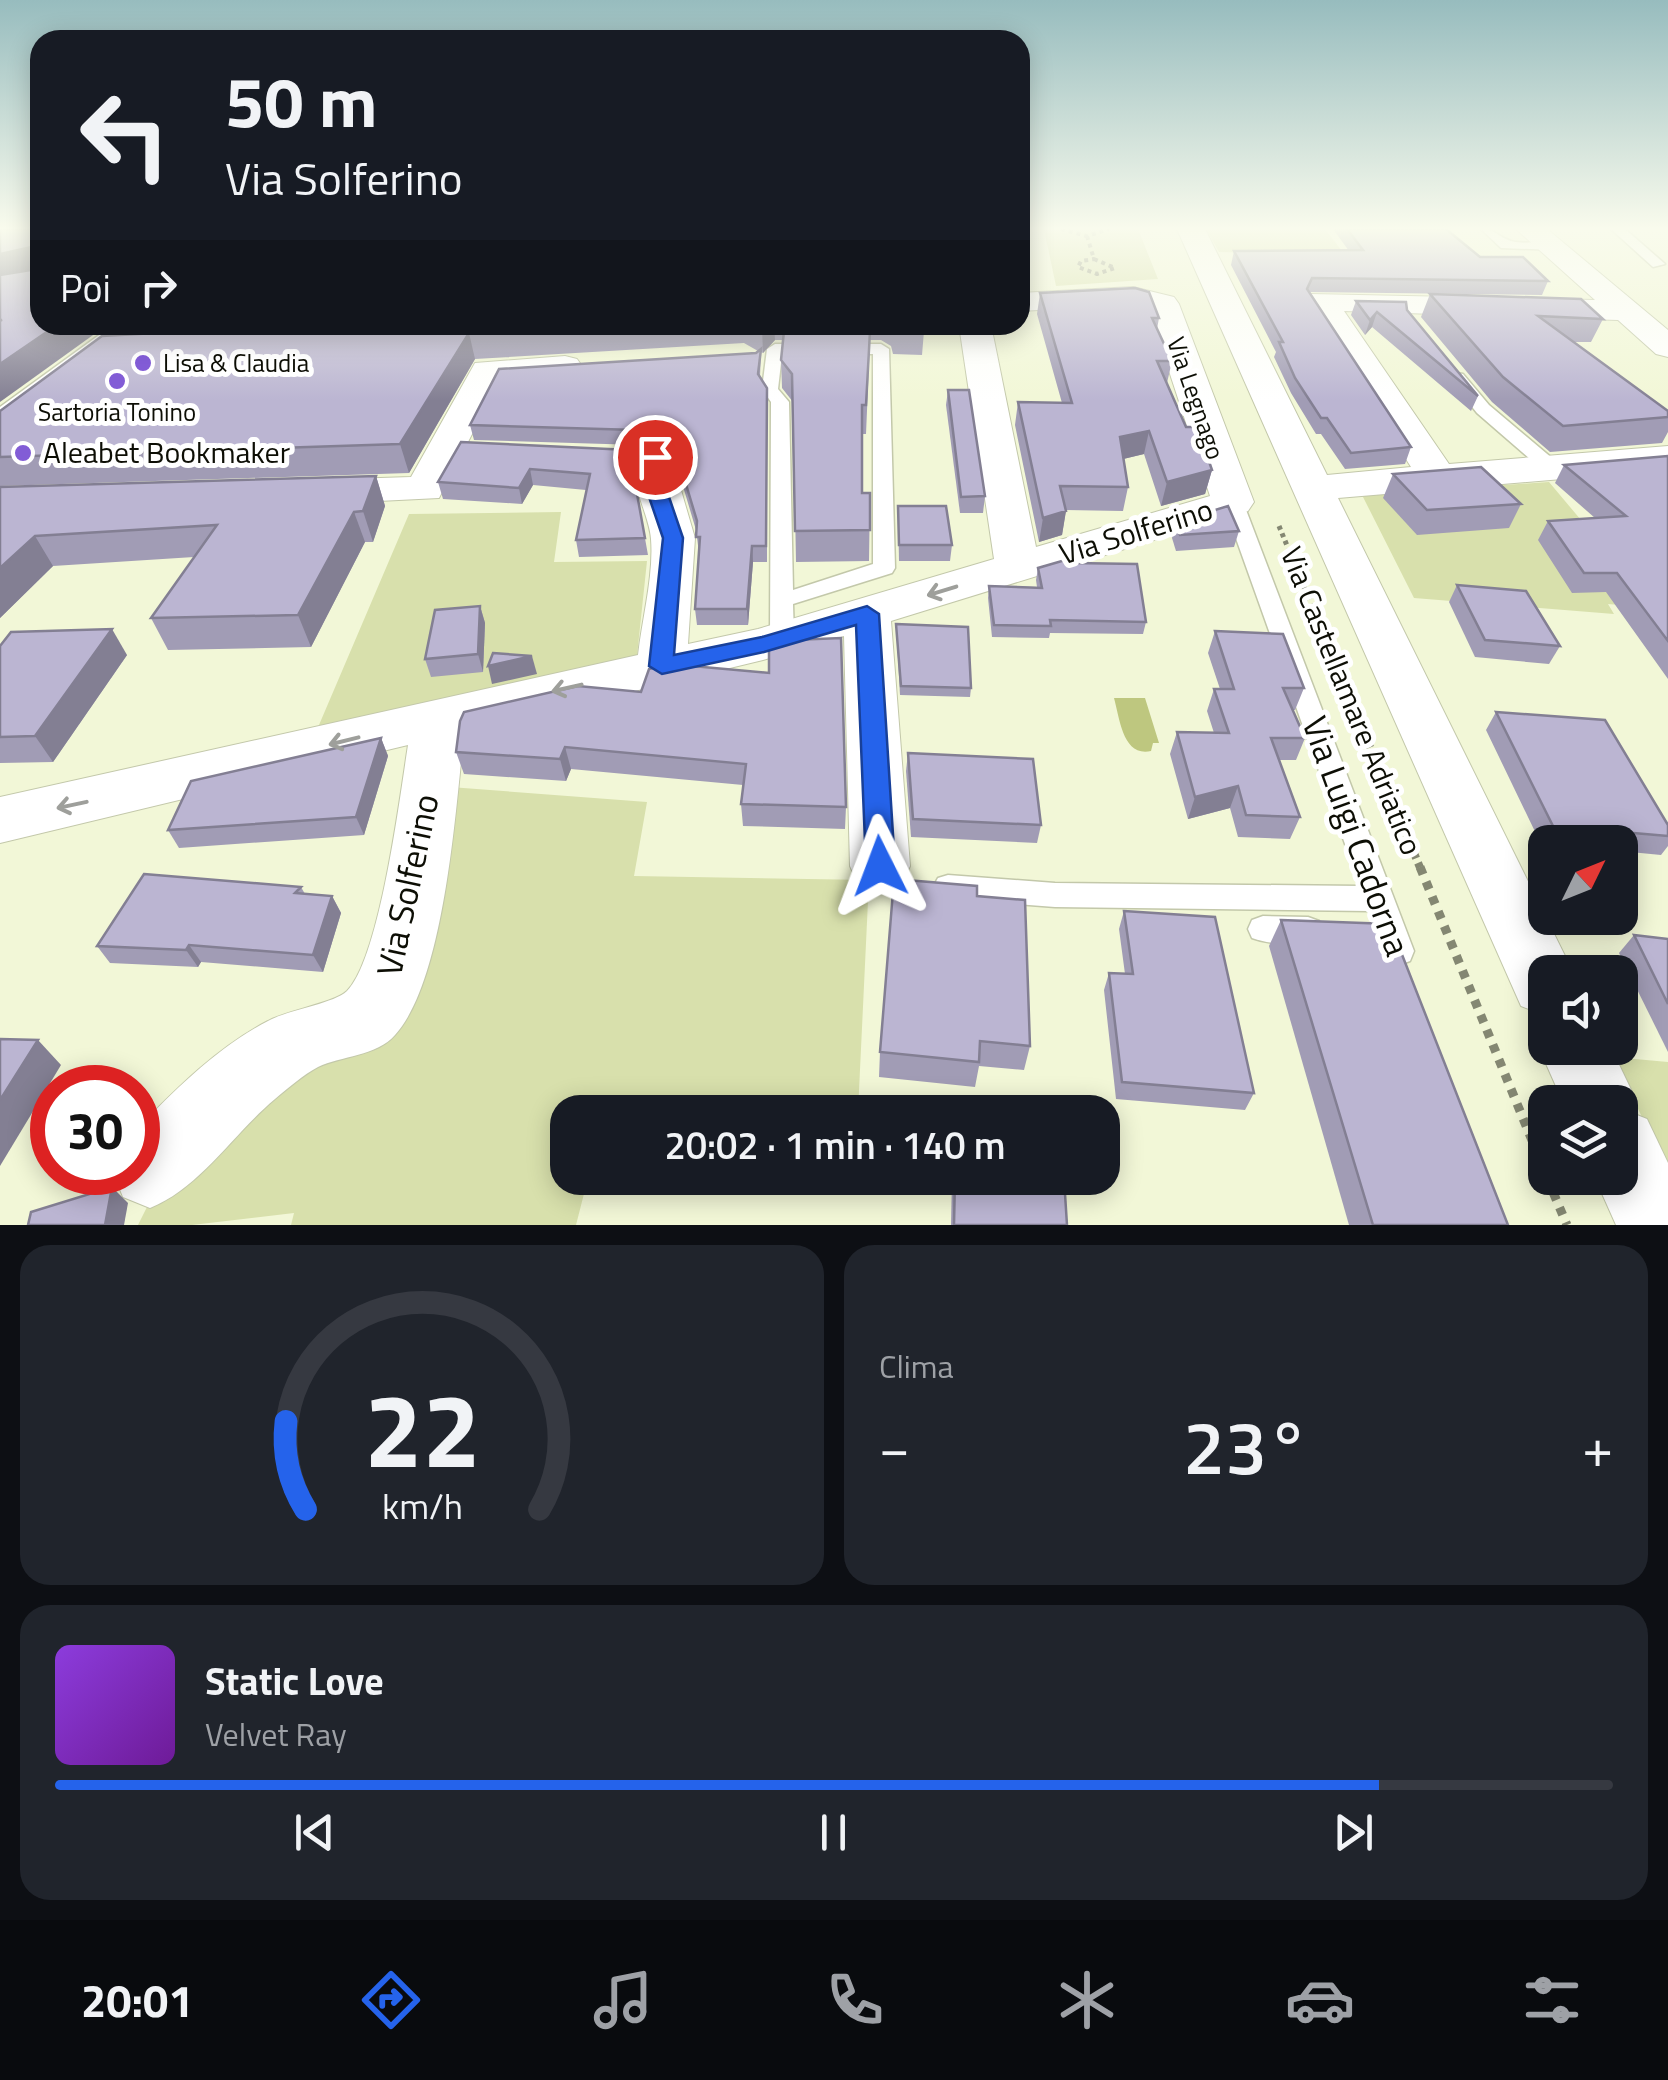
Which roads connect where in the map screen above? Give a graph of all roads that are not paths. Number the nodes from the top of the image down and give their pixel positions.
1 (1218, 286) edge
2 (1599, 286) edge
3 (1030, 292) edge
4 (1628, 311) junction
5 (977, 335) edge
6 (134, 340) edge
7 (1668, 348) edge
8 (606, 364) edge
9 (1446, 364) edge
10 (0, 427) edge
11 (644, 457) dead end
12 (1668, 458) edge
13 (1552, 468) junction
14 (1437, 477) junction
15 (1334, 486) dead end
16 (290, 493) edge
17 (1233, 502) junction
18 (1018, 568) junction
19 (867, 614) junction
20 (781, 620) junction
21 (662, 666) junction
22 (438, 717) junction
23 (0, 820) edge
24 (896, 875) joint
25 (1380, 899) junction
26 (1263, 929) dead end
27 (1392, 932) junction
28 (1531, 955) edge
29 (1406, 969) edge
30 (160, 1160) edge
31 (1638, 1186) edge
32 (1656, 1225) edge

1 - 28 street, Via Castellamare Adriatico
2 - 4 street
3 - 17 street, Via Legnago
4 - 7 street
4 - 14 street
5 - 18 street
6 - 10 main road
8 - 16 street
9 - 13 lane
11 - 21 street
12 - 13 street
13 - 14 street
14 - 15 street
17 - 18 street, Via Solferino
17 - 25 lane, Via Luigi Cadorna
18 -> 19 street, Via Solferino
19 - 20 street, Via Solferino
19 - 24 street
20 - 20 lane
20 - 21 street, Via Solferino
21 -> 22 street, Via Solferino
22 -> 23 street, Via Solferino
22 - 30 street, Via Solferino
24 - 25 lane
25 - 27 lane, Via Luigi Cadorna
26 - 27 lane
27 - 29 lane, Via Luigi Cadorna
31 - 32 street

